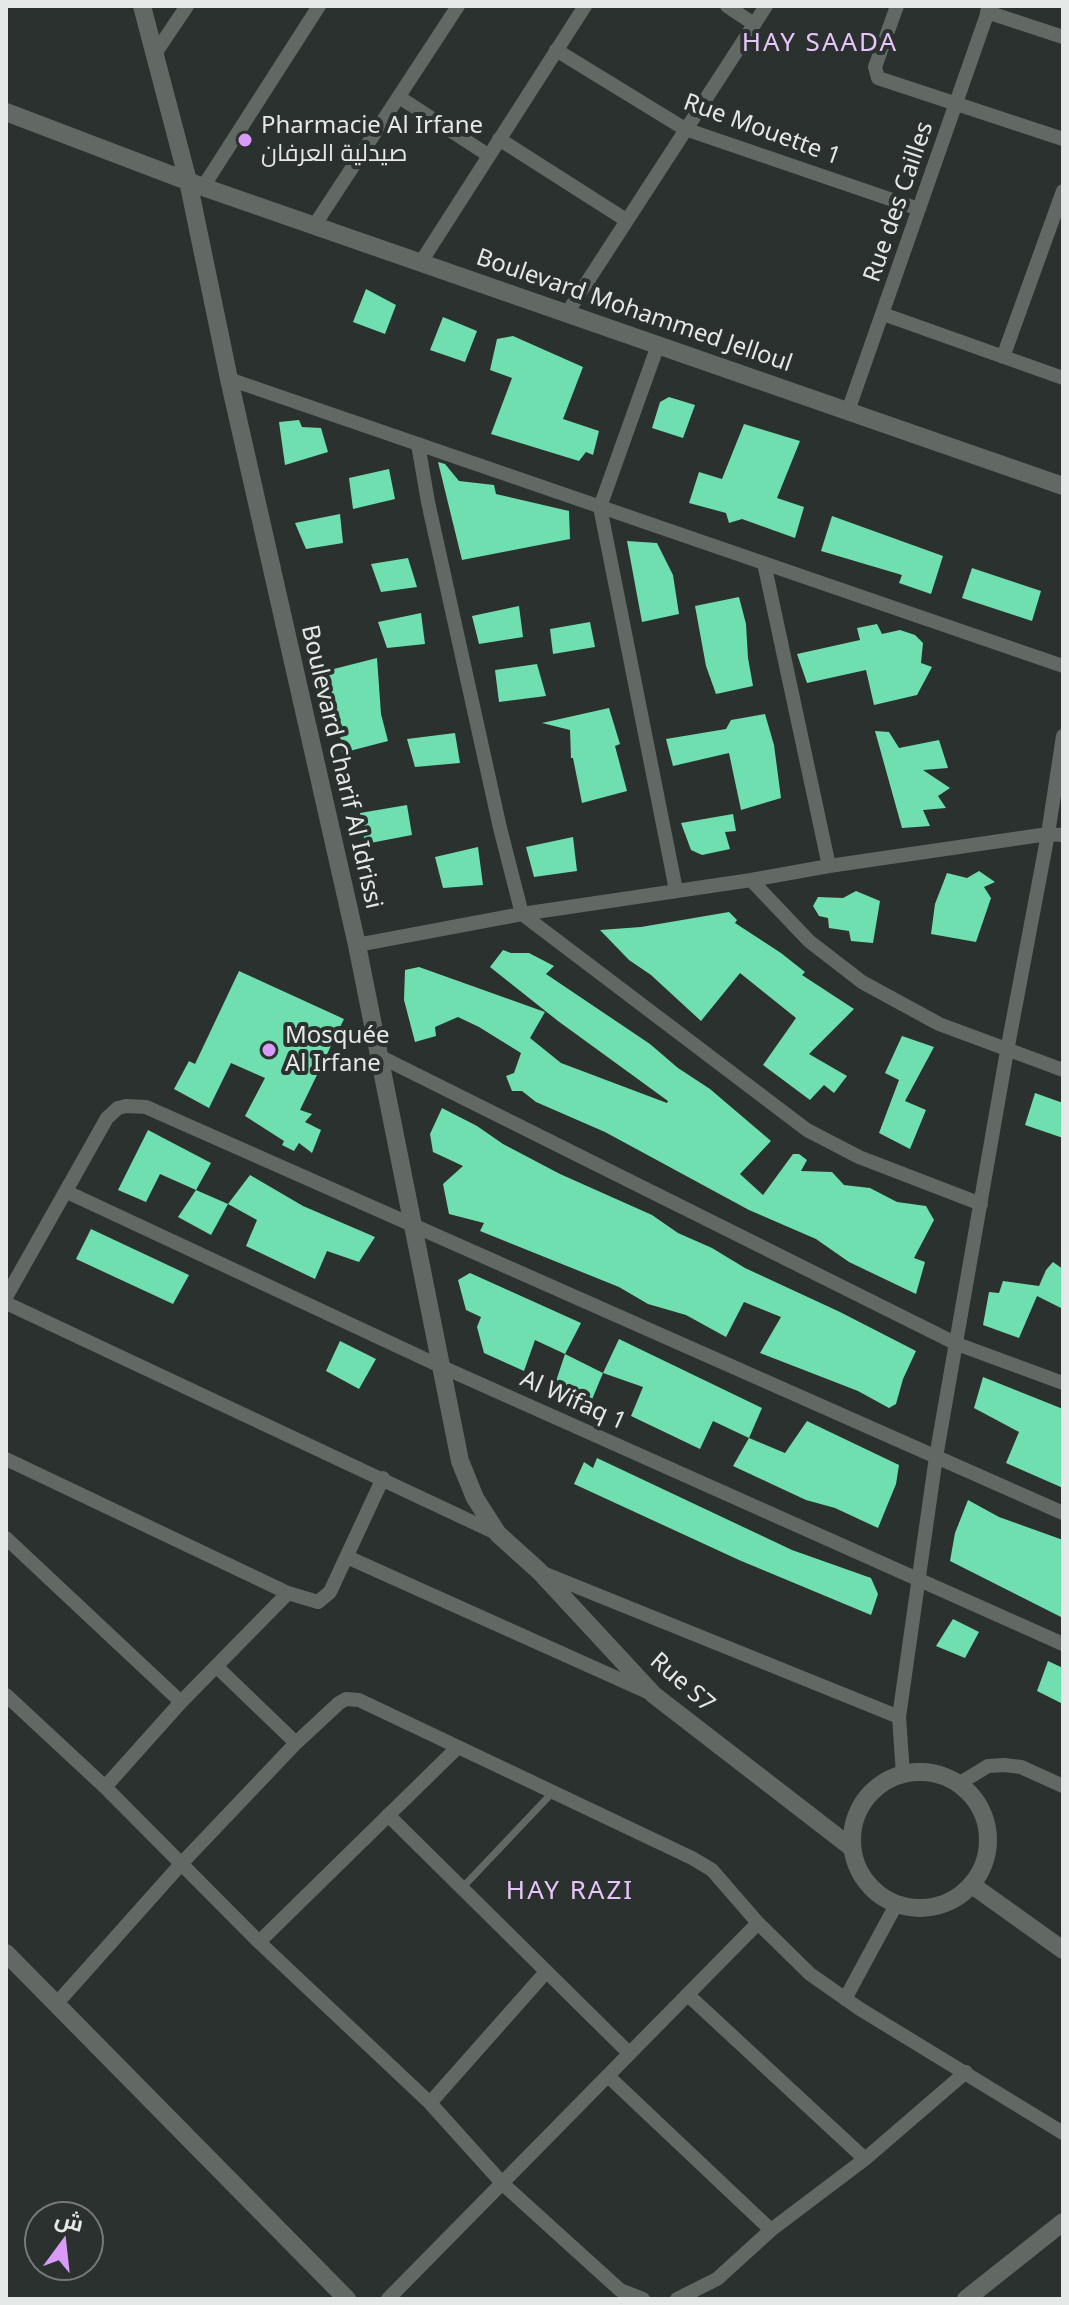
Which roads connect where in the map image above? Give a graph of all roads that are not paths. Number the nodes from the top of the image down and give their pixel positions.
1 (142, 6) edge
2 (187, 6) edge
3 (319, 6) edge
4 (458, 6) edge
5 (585, 6) edge
6 (727, 6) edge
7 (766, 6) edge
8 (897, 6) edge
9 (988, 9) edge
10 (754, 24) junction
11 (1063, 37) edge
12 (556, 50) junction
13 (156, 52) junction
14 (399, 97) junction
15 (956, 103) junction
16 (6, 112) edge
17 (685, 129) junction
18 (499, 139) junction
19 (1063, 139) edge
20 (488, 155) junction
21 (196, 184) junction
22 (1063, 191) edge
23 (919, 209) junction
24 (626, 220) junction
25 (314, 226) junction
26 (421, 262) junction
27 (567, 313) junction
28 (883, 314) junction
29 (658, 345) junction
30 (1003, 357) junction
31 (1063, 378) edge
32 (229, 379) junction
33 (848, 411) junction
34 (418, 444) junction
35 (1063, 486) edge
36 (600, 507) junction
37 (764, 563) junction
38 (1063, 666) edge
39 (1063, 736) edge
40 (1056, 834) edge
41 (829, 866) junction
42 (751, 880) junction
43 (676, 890) junction
44 (522, 914) junction
45 (357, 945) junction
46 (1007, 1051) junction
47 (377, 1055) junction
48 (1063, 1070) edge
49 (67, 1192) junction
50 (981, 1204) junction
51 (413, 1226) junction
52 (6, 1297) edge
53 (6, 1303) edge
54 (957, 1344) junction
55 (440, 1366) junction
56 (1063, 1383) edge
57 (936, 1457) junction
58 (6, 1459) edge
59 (383, 1478) junction
60 (1063, 1513) edge
61 (498, 1534) junction
62 (9, 1546) edge
63 (347, 1557) junction
64 (539, 1571) junction
65 (917, 1580) junction
66 (288, 1593) junction
67 (1063, 1644) edge
68 (216, 1666) junction
69 (6, 1695) edge
70 (654, 1695) junction
71 (181, 1702) junction
72 (899, 1717) junction
73 (296, 1743) junction
74 (456, 1749) junction
75 (903, 1774) junction
76 (960, 1783) junction
77 (1063, 1786) edge
78 (105, 1787) junction
79 (552, 1793) junction
80 (388, 1815) junction
81 (852, 1848) junction
82 (181, 1864) junction
83 (972, 1885) junction
84 (462, 1888) junction
85 (896, 1905) junction
86 (758, 1923) junction
87 (259, 1942) junction
88 (1063, 1950) edge
89 (6, 1953) edge
90 (546, 1972) junction
91 (688, 1995) junction
92 (845, 1999) junction
93 (58, 2002) junction
94 (629, 2053) junction
95 (966, 2072) junction
96 (608, 2076) junction
97 (430, 2103) junction
98 (1063, 2133) edge
99 (865, 2159) junction
100 (503, 2184) junction
101 (1063, 2222) edge
102 (771, 2230) junction
103 (347, 2299) edge
104 (388, 2299) edge
105 (643, 2299) edge
106 (677, 2299) edge
107 (966, 2299) edge

1 - 13 street, Boulevard Charif Al Idrissi
2 - 13 street
3 - 21 street
4 - 14 street
5 - 12 street
6 - 10 street
7 - 10 street
8 - 15 street
9 - 11 street
9 - 15 street, Rue des Cailles
10 - 17 street
12 - 17 street, Rue Mouette 1
12 - 18 street
13 - 21 street, Boulevard Charif Al Idrissi
14 - 20 street
14 - 25 street
15 - 19 street
15 - 23 street, Rue des Cailles
16 - 21 street, Boulevard Mohammed Jelloul
17 - 23 street, Rue Mouette 1
17 - 24 street
18 - 20 street
18 - 24 street
20 - 26 street
21 - 25 street, Boulevard Mohammed Jelloul
21 - 32 street, Boulevard Charif Al Idrissi
22 - 30 street
23 - 28 street, Rue des Cailles
24 - 27 street
25 - 26 street, Boulevard Mohammed Jelloul
26 - 27 street, Boulevard Mohammed Jelloul
27 - 29 street, Boulevard Mohammed Jelloul
28 - 30 street
28 - 33 street, Rue des Cailles
29 - 33 street, Boulevard Mohammed Jelloul
29 - 36 street
30 - 31 street
32 - 34 street
32 - 45 street, Boulevard Charif Al Idrissi
33 - 35 street, Boulevard Mohammed Jelloul
34 - 36 street
34 - 44 street
36 - 37 street
36 - 43 street
37 - 38 street
37 - 41 street
39 - 40 street
40 - 41 street
40 - 46 street
41 - 42 street
42 - 43 street
42 - 46 street
43 - 44 street
44 - 45 street
44 - 50 street
45 - 47 street, Boulevard Charif Al Idrissi
46 - 48 street
46 - 50 street
47 - 51 street, Boulevard Charif Al Idrissi
47 - 54 street
49 - 51 street
49 - 52 street
49 - 55 street, Al Wifaq 1
50 - 54 street
51 - 55 street, Boulevard Charif Al Idrissi
51 - 57 street
53 - 59 street
54 - 56 street
54 - 57 street
55 - 61 street, Boulevard Charif Al Idrissi
55 - 65 street, Al Wifaq 1
57 - 60 street
57 - 65 street
58 - 66 street
59 - 61 street
59 - 63 street
61 - 64 street, Rue S7
62 - 71 street
63 - 66 street
63 - 70 street
64 - 70 street, Rue S7
64 - 72 street
65 - 67 street, Al Wifaq 1
65 - 72 street
66 - 68 street
68 - 71 street
68 - 73 street
69 - 78 street
70 - 81 street, Rue S7
71 - 78 street
72 - 75 street
73 - 74 street
73 - 82 street
74 - 79 street
74 - 80 street
75 - 76 street
75 - 81 street
76 - 77 street
76 - 83 street
78 - 82 street
79 - 84 lane
79 - 86 street
80 - 84 street
80 - 87 street
81 - 85 street
82 - 87 street
82 - 93 street
83 - 85 street
83 - 88 street
84 - 90 street
85 - 92 street
86 - 91 street
86 - 92 street
87 - 97 street
89 - 93 street
90 - 94 street
90 - 97 street
91 - 94 street
91 - 99 street
92 - 95 street
93 - 103 street
94 - 96 street
95 - 98 street
95 - 99 street
96 - 100 street
96 - 102 street
97 - 100 street
99 - 102 street
100 - 104 street
100 - 105 street
101 - 107 street
102 - 106 street

